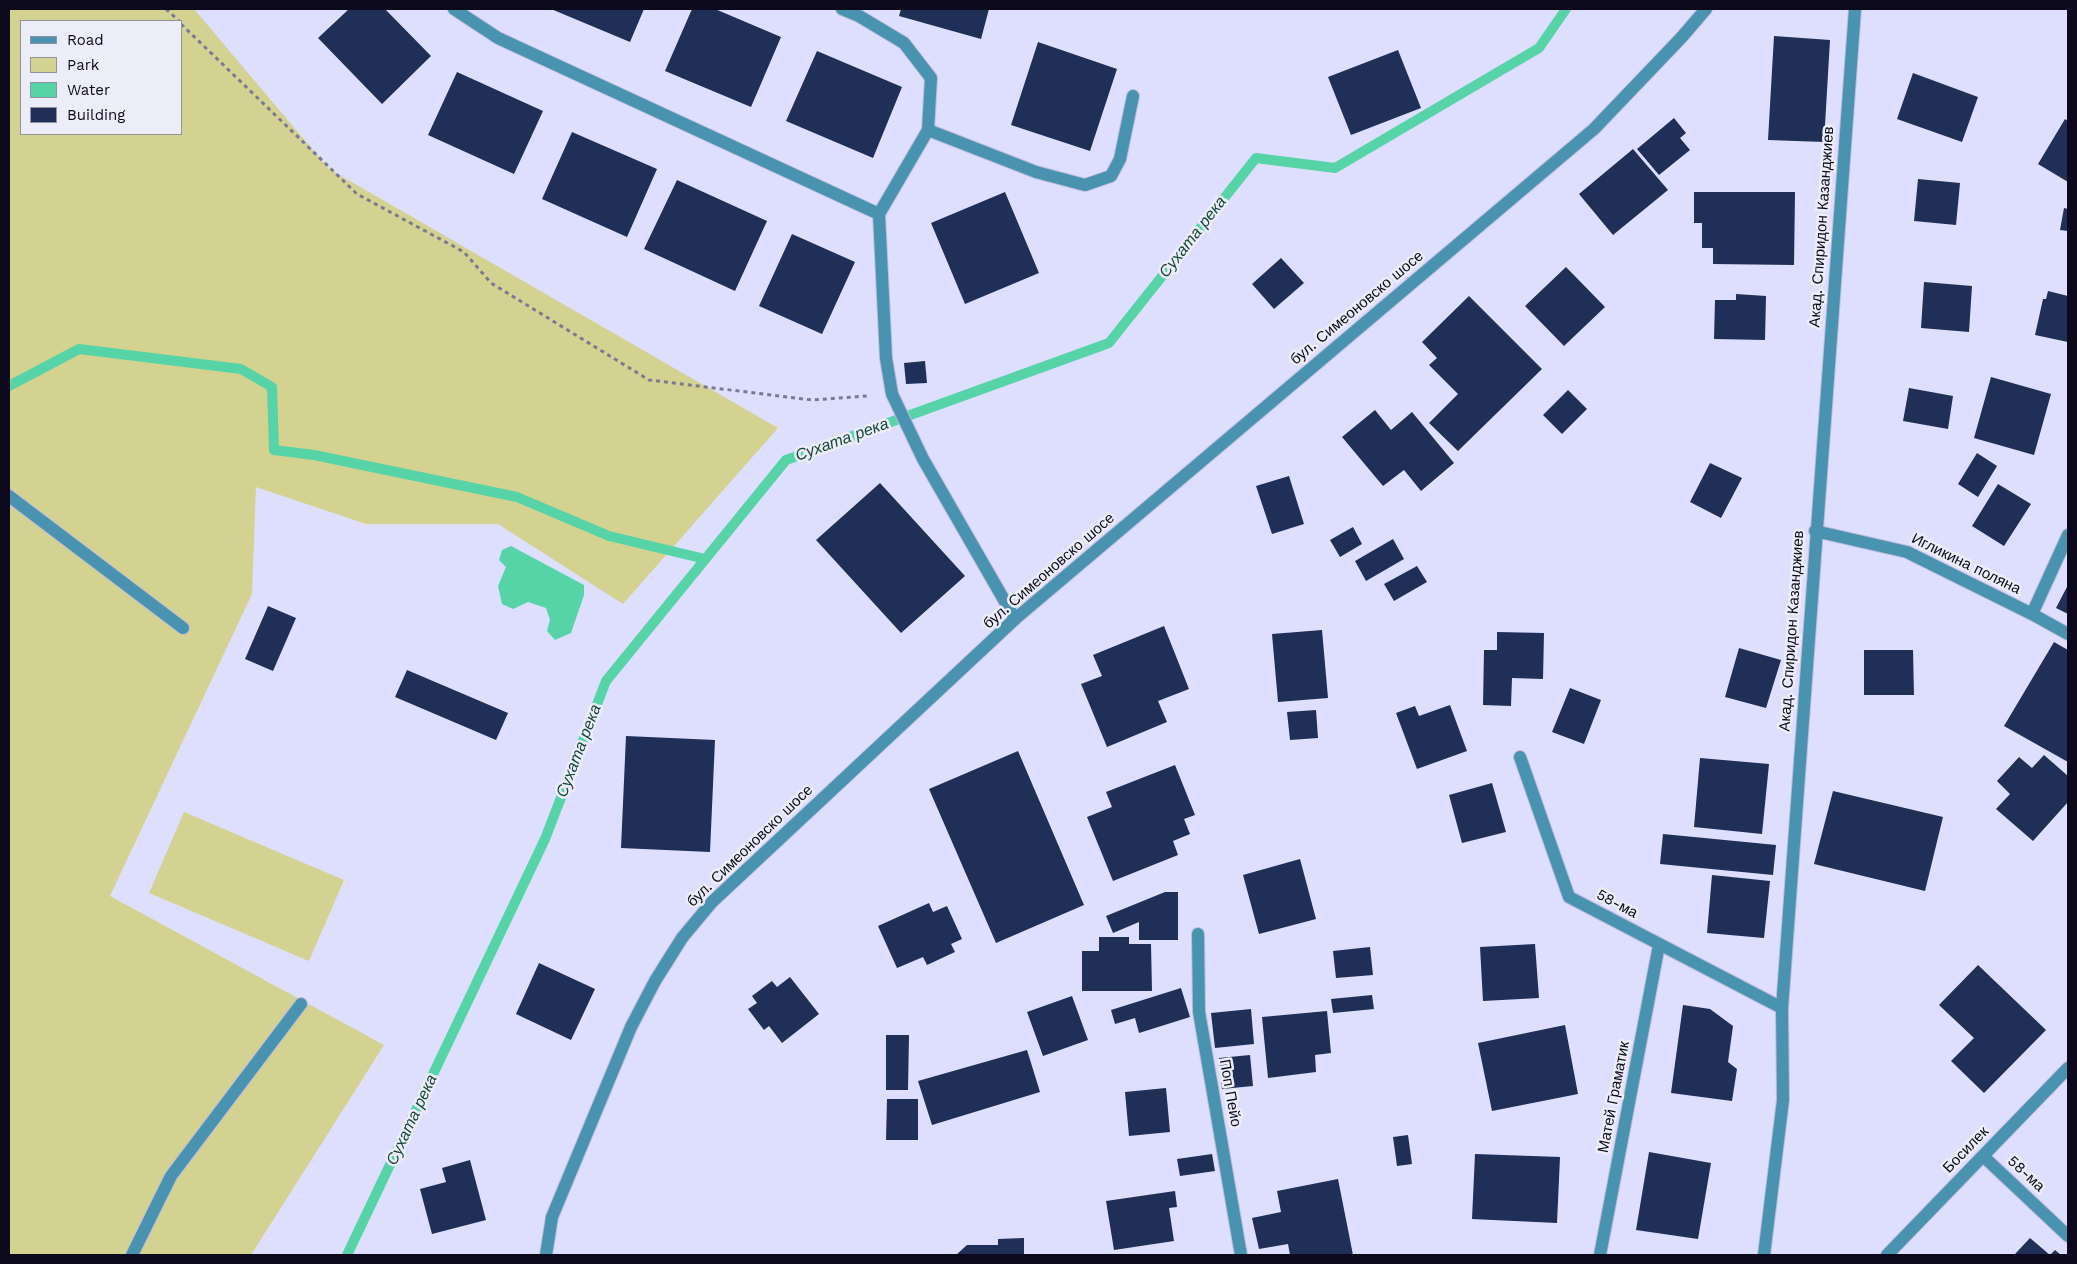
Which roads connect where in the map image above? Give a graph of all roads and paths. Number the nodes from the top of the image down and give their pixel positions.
1 (166, 9) edge
2 (454, 9) edge
3 (842, 9) edge
4 (1706, 9) edge
5 (1854, 9) edge
6 (178, 20) edge
7 (182, 24) edge
8 (1133, 96) dead end
9 (928, 130) junction
10 (879, 214) junction
11 (892, 394) junction
12 (9, 496) edge
13 (1815, 531) junction
14 (2068, 535) edge
15 (2032, 614) junction
16 (1015, 619) junction
17 (183, 628) dead end
18 (2068, 634) edge
19 (1520, 757) dead end
20 (1198, 934) dead end
21 (1659, 945) junction
22 (301, 1004) dead end
23 (1782, 1008) junction
24 (2068, 1068) edge
25 (1983, 1156) junction
26 (2068, 1236) edge
27 (132, 1255) edge
28 (546, 1255) edge
29 (1241, 1255) edge
30 (1600, 1255) edge
31 (1764, 1255) edge
32 (1887, 1255) edge

1 - 6 path
2 - 10 street
3 - 9 street
4 - 16 street, бул. Симеоновско шосе
5 - 13 street, Акад. Спиридон Казанджиев
7 - 11 path
8 - 9 street
9 - 10 street
10 - 11 street
11 - 16 street
12 - 17 street
13 - 15 street, Игликина поляна
13 - 23 street, Акад. Спиридон Казанджиев
14 - 15 street
15 - 18 street, Игликина поляна
16 - 28 street, бул. Симеоновско шосе
19 - 21 street, 58-ма
20 - 29 street, Поп Пейо
21 - 23 street, 58-ма
21 - 30 street, Матей Граматик
22 - 27 street
23 - 31 street, Акад. Спиридон Казанджиев
24 - 25 street, Босилек
25 - 26 street, 58-ма
25 - 32 street, Босилек

